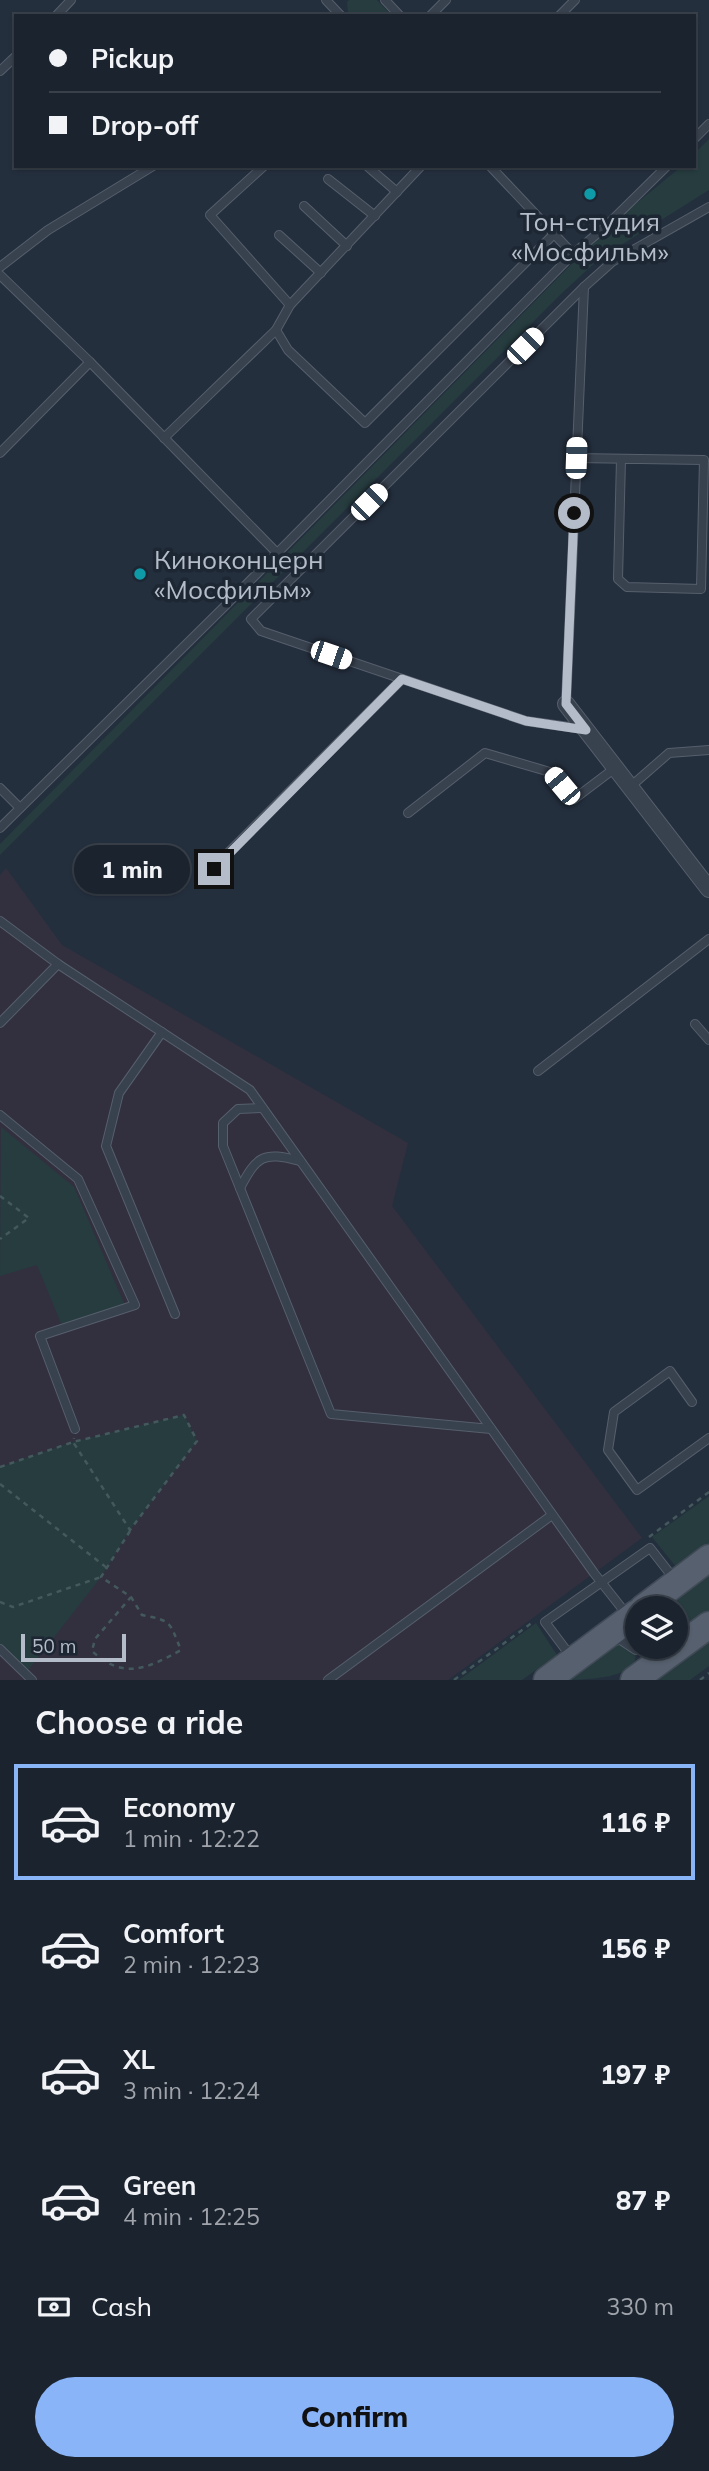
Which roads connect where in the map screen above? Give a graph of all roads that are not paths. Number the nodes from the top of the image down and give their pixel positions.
1 (71, 0) edge
2 (326, 0) edge
3 (384, 0) edge
4 (446, 0) edge
5 (575, 0) edge
6 (57, 14) edge
7 (339, 14) edge
8 (398, 14) edge
9 (432, 14) edge
10 (561, 14) edge
11 (14, 58) edge
12 (0, 71) edge
13 (709, 124) edge
14 (696, 137) edge
15 (150, 168) edge
16 (262, 168) edge
17 (369, 168) edge
18 (419, 168) edge
19 (492, 168) edge
20 (665, 168) edge
21 (328, 179) dead end
22 (397, 192) junction
23 (304, 206) dead end
24 (709, 207) edge
25 (375, 216) junction
26 (554, 234) junction
27 (279, 235) dead end
28 (347, 246) junction
29 (573, 254) junction
30 (0, 267) edge
31 (321, 273) junction
32 (0, 275) edge
33 (584, 287) junction
34 (290, 305) junction
35 (276, 330) junction
36 (90, 362) junction
37 (164, 438) junction
38 (0, 453) edge
39 (576, 458) junction
40 (621, 459) junction
41 (277, 553) junction
42 (402, 679) junction
43 (566, 704) joint
44 (586, 730) junction
45 (709, 750) edge
46 (615, 768) junction
47 (630, 787) junction
48 (0, 788) edge
49 (20, 808) junction
50 (408, 813) dead end
51 (0, 828) edge
52 (214, 869) dead end
53 (709, 888) edge
54 (0, 921) edge
55 (709, 939) edge
56 (58, 964) junction
57 (0, 1023) edge
58 (695, 1024) dead end
59 (162, 1032) junction
60 (709, 1040) edge
61 (538, 1071) dead end
62 (262, 1108) junction
63 (3, 1118) edge
64 (0, 1129) edge
65 (300, 1161) junction
66 (240, 1188) junction
67 (175, 1314) dead end
68 (692, 1402) dead end
69 (75, 1429) dead end
70 (491, 1429) junction
71 (709, 1438) edge
72 (552, 1515) junction
73 (709, 1558) edge
74 (601, 1583) junction
75 (677, 1583) junction
76 (660, 1596) edge
77 (625, 1599) edge
78 (625, 1622) edge
79 (709, 1625) edge
80 (688, 1637) edge
81 (604, 1638) junction
82 (625, 1638) edge
83 (0, 1649) edge
84 (641, 1659) edge
85 (657, 1659) edge
86 (573, 1661) junction
87 (32, 1680) edge
88 (328, 1680) edge
89 (547, 1680) edge
90 (634, 1680) edge

1 - 6 lane
2 - 7 lane
3 - 8 lane
4 - 9 lane
5 - 10 lane
11 - 12 lane
13 - 14 lane
15 - 30 lane
16 - 34 lane
17 - 22 lane
18 - 22 lane
19 - 26 lane
20 - 29 lane
21 - 25 lane
22 - 25 lane
23 - 28 lane
24 - 33 lane
25 - 28 lane
26 - 29 lane
26 - 35 lane
27 - 31 lane
28 - 31 lane
29 - 41 lane
31 - 34 lane
32 - 36 lane
33 - 39 lane
33 - 42 lane
34 - 35 lane
35 - 37 lane
36 - 37 lane
36 - 38 lane
37 - 41 lane
39 - 40 lane
39 - 43 lane
40 - 40 lane
41 - 49 lane
42 - 44 lane
42 - 52 lane
43 - 44 street
44 - 46 street
45 - 47 lane
46 - 47 street
46 - 50 lane
47 - 53 street
48 - 49 lane
49 - 51 lane
54 - 56 lane
55 - 61 lane
56 - 57 lane
56 - 59 lane
58 - 60 lane
59 - 62 lane
59 - 67 lane
62 - 65 lane
62 - 66 lane
63 - 64 lane
63 - 69 lane
65 - 66 lane
65 - 70 lane
66 - 70 lane
68 - 71 lane
70 - 72 lane
72 - 74 lane
72 - 88 lane
73 - 75 main road
74 - 75 lane
74 - 77 lane
74 - 86 lane
75 - 76 main road
78 - 81 main road
79 - 80 main road
81 - 82 street
81 - 86 main road
83 - 87 lane
84 - 90 street
85 - 90 main road
86 - 89 main road

